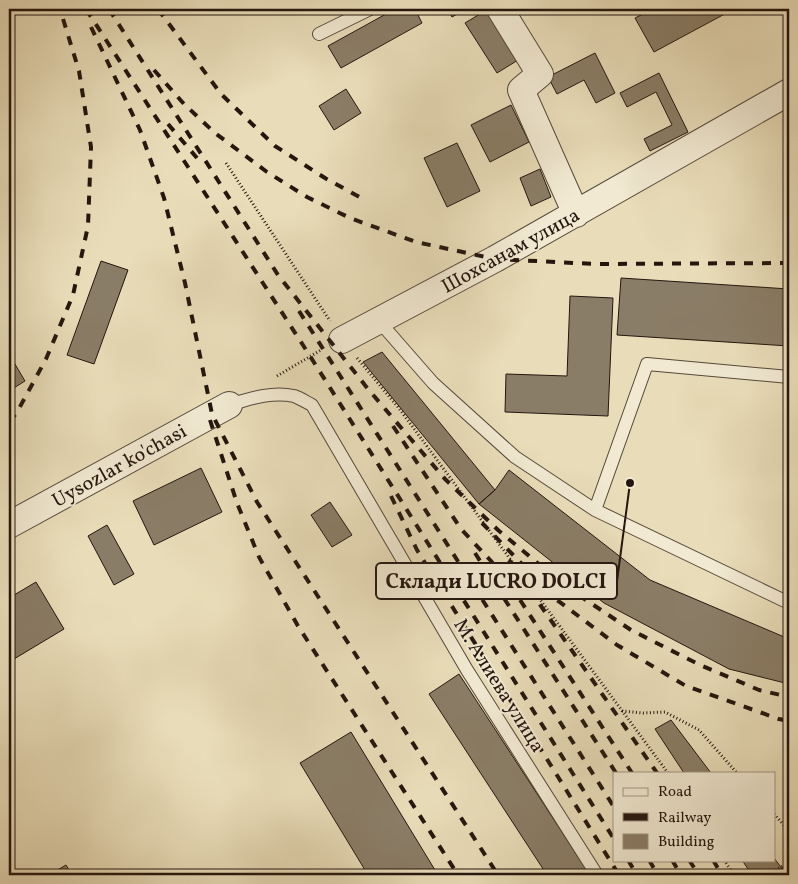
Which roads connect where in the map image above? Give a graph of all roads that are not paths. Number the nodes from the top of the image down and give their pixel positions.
1 (370, 9) edge
2 (500, 9) edge
3 (319, 34) dead end
4 (789, 92) edge
5 (576, 214) junction
6 (378, 320) junction
7 (342, 340) road end
8 (789, 377) edge
9 (229, 405) joint
10 (596, 510) junction
11 (9, 525) edge
12 (789, 603) edge
13 (597, 875) edge

1 - 3 lane
2 - 5 street
4 - 5 street, Шохсанам улица
5 - 6 street, Шохсанам улица
6 - 7 street, Шохсанам улица
6 - 10 lane
8 - 10 lane
9 - 11 street, Uysozlar ko'chasi
9 - 13 lane, М. Алиева улица
10 - 12 lane

